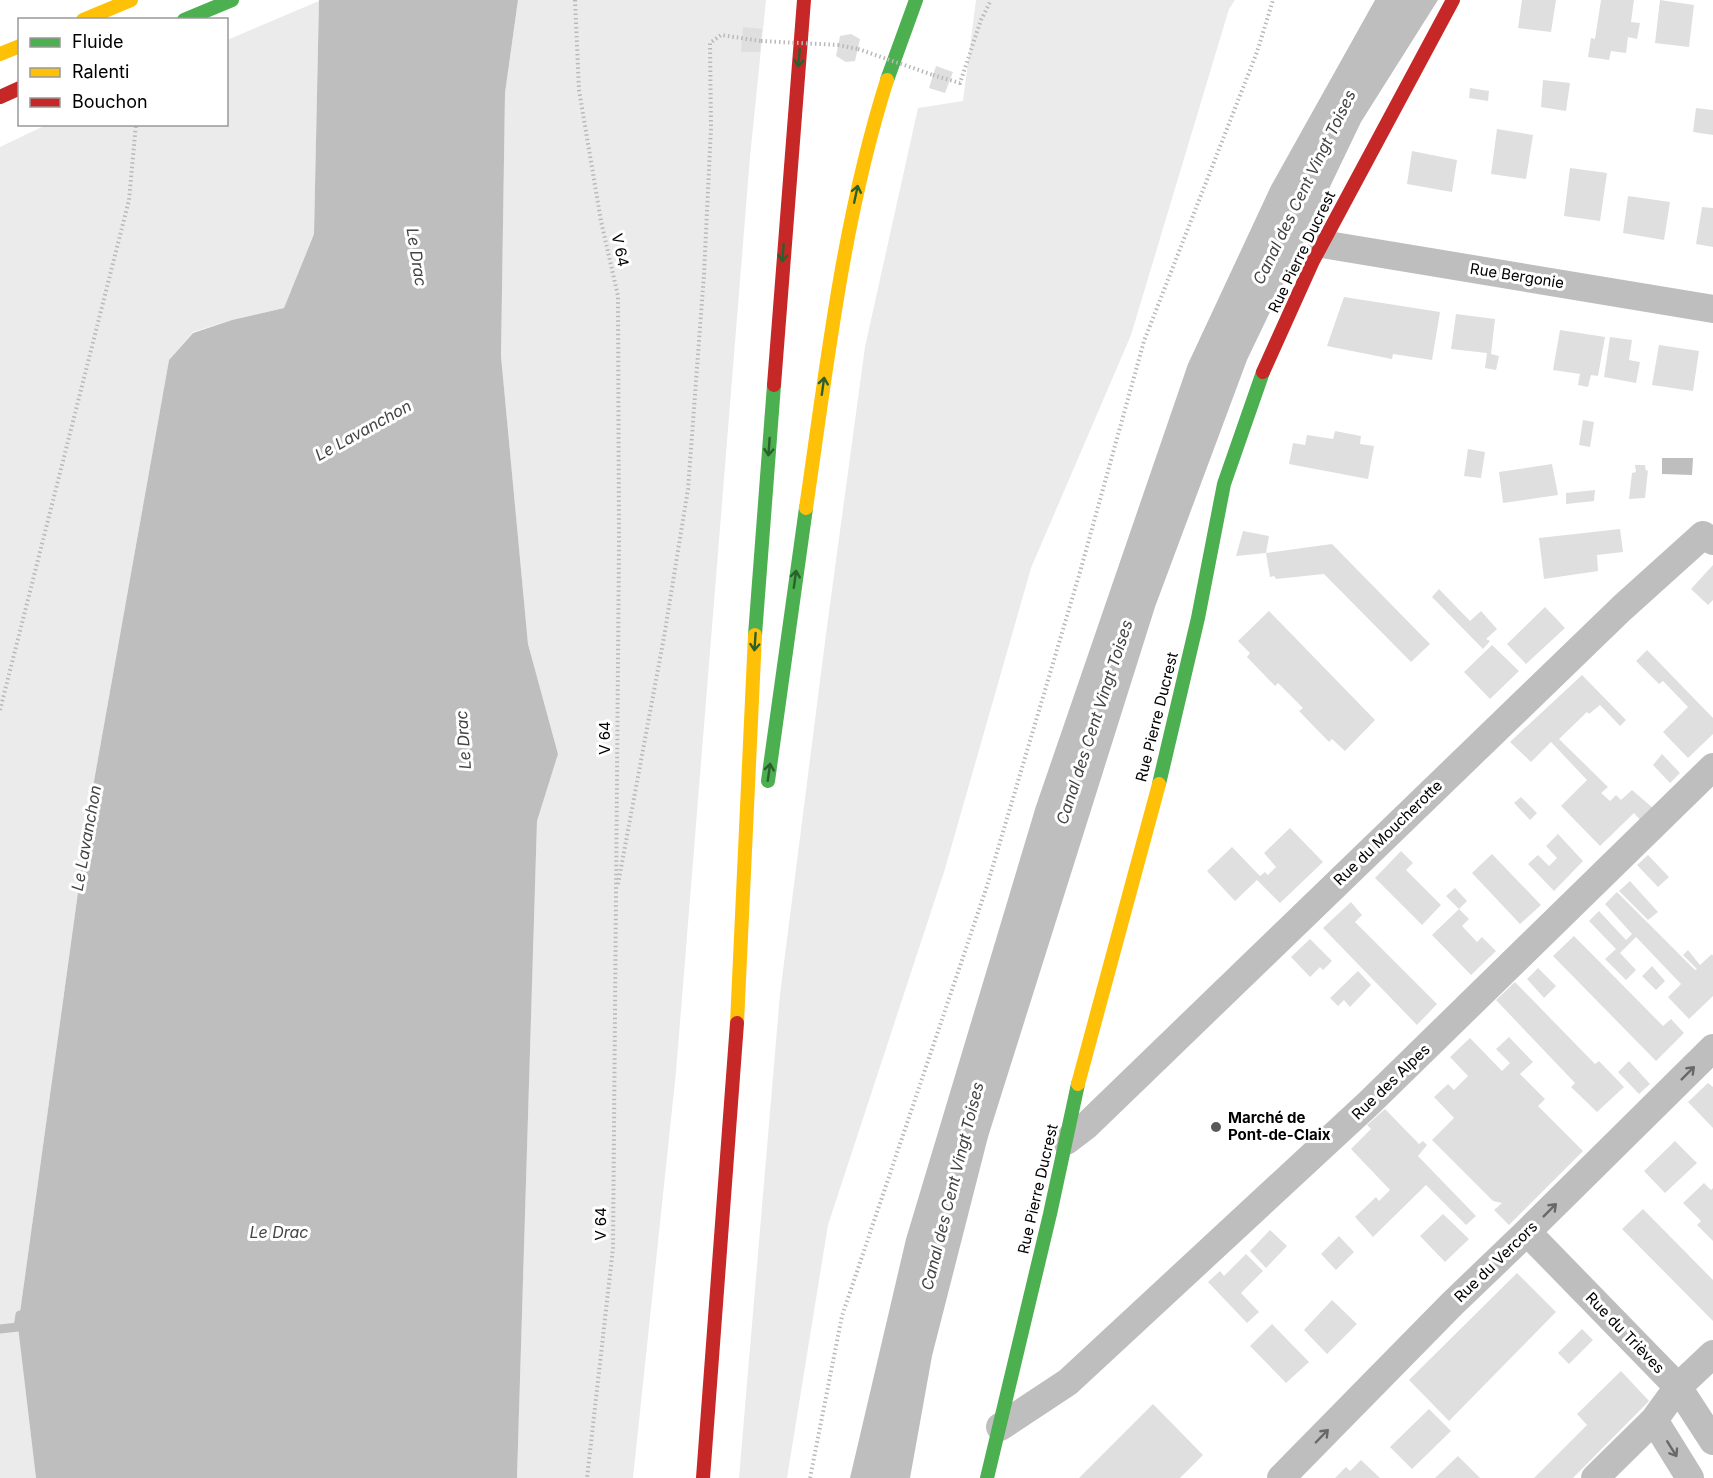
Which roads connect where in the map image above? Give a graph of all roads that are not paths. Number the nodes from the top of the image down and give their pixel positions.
1 (130, 0) edge
2 (232, 0) edge
3 (804, 0) edge
4 (916, 0) edge
5 (1453, 0) edge
6 (88, 18) edge
7 (189, 18) edge
8 (18, 47) edge
9 (0, 54) edge
10 (18, 89) edge
11 (0, 97) edge
12 (1322, 244) junction
13 (1713, 309) edge
14 (1713, 541) edge
15 (1713, 767) edge
16 (765, 797) dead end
17 (759, 844) dead end
18 (739, 997) junction
19 (1713, 1048) edge
20 (1066, 1141) junction
21 (1527, 1232) junction
22 (1713, 1354) edge
23 (1678, 1387) junction
24 (1654, 1420) junction
25 (1000, 1426) junction
26 (1713, 1441) edge
27 (703, 1478) edge
28 (987, 1478) edge
29 (1281, 1478) edge
30 (1595, 1478) edge
31 (1690, 1478) edge

1 - 6 main road
2 - 7 main road
3 -> 18 main road
16 -> 4 main road
5 - 12 main road, Rue Pierre Ducrest
8 - 9 main road
10 - 11 main road
12 - 13 street, Rue Bergonie
12 - 20 main road, Rue Pierre Ducrest
14 - 20 street, Rue du Moucherotte
15 - 25 street, Rue des Alpes
17 - 18 main road
18 - 27 main road
21 -> 19 street, Rue du Vercors
20 - 25 main road, Rue Pierre Ducrest
21 - 23 street, Rue du Trièves
29 -> 21 street, Rue du Vercors
22 - 23 street
23 - 24 street
23 - 26 street, Rue du Trièves
24 - 30 street
24 -> 31 street
25 - 28 main road, Rue Pierre Ducrest

